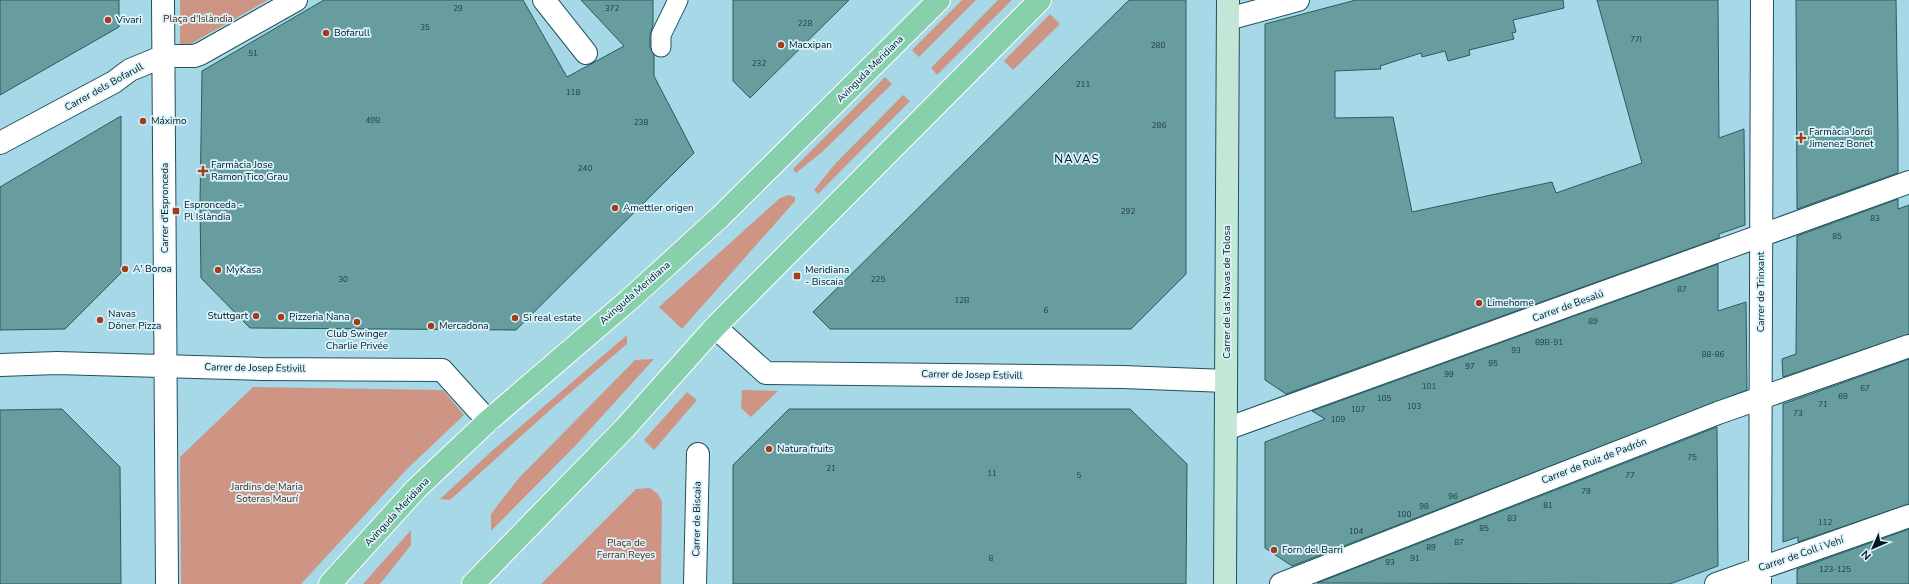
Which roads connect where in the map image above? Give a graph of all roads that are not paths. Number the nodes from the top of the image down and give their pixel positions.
1 (163, 0) edge
2 (296, 0) edge
3 (544, 0) edge
4 (678, 0) edge
5 (939, 0) edge
6 (1040, 0) edge
7 (1298, 0) edge
8 (1762, 0) edge
9 (1228, 9) edge
10 (661, 47) dead end
11 (586, 53) dead end
12 (164, 56) junction
13 (0, 143) edge
14 (1909, 182) edge
15 (1761, 236) junction
16 (722, 334) junction
17 (1909, 346) edge
18 (0, 366) edge
19 (166, 366) junction
20 (1226, 381) junction
21 (1761, 397) junction
22 (488, 421) junction
23 (1226, 429) junction
24 (698, 454) dead end
25 (1909, 516) edge
26 (1760, 576) edge
27 (167, 584) edge
28 (330, 584) edge
29 (473, 584) edge
30 (695, 584) edge
31 (1225, 584) edge
32 (1281, 584) edge
33 (1716, 584) edge

1 - 12 street, Carrer d'Espronceda
2 - 12 street, Carrer dels Bofarull
3 - 11 street
4 - 10 street
5 - 22 main road, Avinguda Meridiana
6 - 16 main road
7 - 9 street
8 - 15 street, Carrer de Trinxant
9 - 20 main road, Carrer de las Navas de Tolosa
12 - 13 street, Carrer dels Bofarull
12 - 19 street, Carrer d'Espronceda
14 - 15 street, Carrer de Besalú
15 - 21 street, Carrer de Trinxant
15 - 23 street, Carrer de Besalú
16 - 20 street, Carrer de Josep Estivill
16 - 29 main road
17 - 21 street, Carrer de Ruiz de Padrón
18 - 19 street, Carrer de Josep Estivill
19 - 22 street, Carrer de Josep Estivill
19 - 27 street, Carrer d'Espronceda
20 - 23 main road, Carrer de las Navas de Tolosa
21 - 26 street, Carrer de Trinxant
21 - 32 street, Carrer de Ruiz de Padrón
22 - 28 main road, Avinguda Meridiana
23 - 31 main road, Carrer de las Navas de Tolosa
24 - 30 street, Carrer de Biscaia
25 - 26 street, Carrer de Coll i Vehí
26 - 33 street, Carrer de Coll i Vehí

